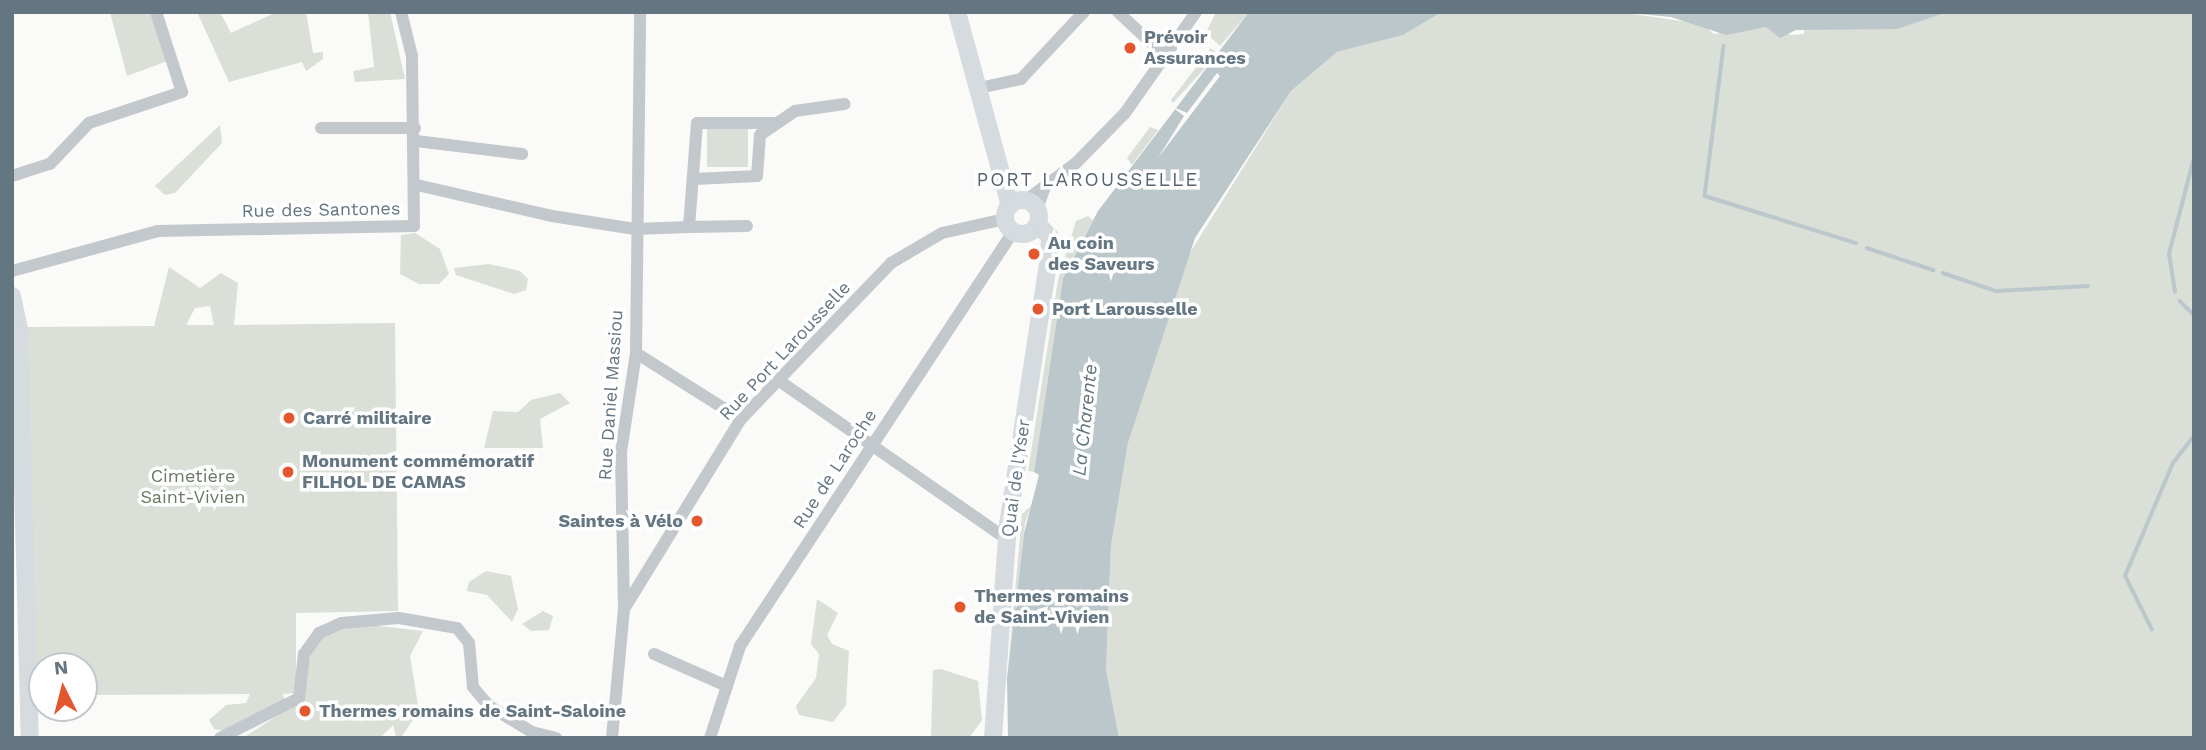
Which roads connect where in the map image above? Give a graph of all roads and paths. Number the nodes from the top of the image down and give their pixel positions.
1 (156, 12) edge
2 (401, 12) edge
3 (640, 12) edge
4 (957, 12) edge
5 (1084, 12) edge
6 (1118, 12) edge
7 (1196, 12) edge
8 (1168, 59) junction
9 (979, 88) junction
10 (845, 104) dead end
11 (777, 124) junction
12 (321, 128) dead end
13 (415, 128) junction
14 (416, 141) junction
15 (522, 154) dead end
16 (12, 176) edge
17 (694, 179) junction
18 (416, 185) junction
19 (1022, 215) junction
20 (747, 226) dead end
21 (689, 228) junction
22 (635, 229) junction
23 (12, 271) edge
24 (12, 296) edge
25 (636, 353) junction
26 (778, 380) junction
27 (741, 419) junction
28 (872, 445) junction
29 (1007, 539) junction
30 (17, 566) edge
31 (624, 609) junction
32 (654, 654) dead end
33 (18, 658) edge
34 (727, 686) junction
35 (237, 734) edge
36 (30, 738) edge
37 (220, 738) edge
38 (556, 738) edge
39 (612, 738) edge
40 (710, 738) edge
41 (993, 738) edge

1 - 16 street
2 - 13 street
3 - 22 street, Rue Daniel Massiou
4 - 9 street, Quai de l'Yser
5 - 9 street
6 - 8 street
7 - 8 street
8 - 19 street, Rue de Laroche
9 - 19 street, Quai de l'Yser
10 - 11 street
11 - 17 street
11 - 17 street
12 - 13 street
13 - 14 street
14 - 15 street
14 - 18 street
17 - 21 street
18 - 22 street, Rue des Santones
18 - 23 street, Rue des Santones
19 - 26 street, Rue Port Larousselle
19 - 28 street, Rue de Laroche
19 - 29 street, Quai de l'Yser
20 - 21 street, Rue des Santones
21 - 22 street, Rue des Santones
22 - 25 street, Rue Daniel Massiou
24 - 30 street
25 - 27 street
25 - 31 street, Rue Daniel Massiou
26 - 27 street, Rue Port Larousselle
26 - 28 street
27 - 31 street, Rue Port Larousselle
28 - 29 street
28 - 34 street, Rue de Laroche
29 - 41 street, Quai de l'Yser
30 - 33 street
31 - 39 street, Rue Daniel Massiou
32 - 34 street
33 - 36 street
34 - 40 street, Rue de Laroche
35 - 37 street
35 - 38 street

